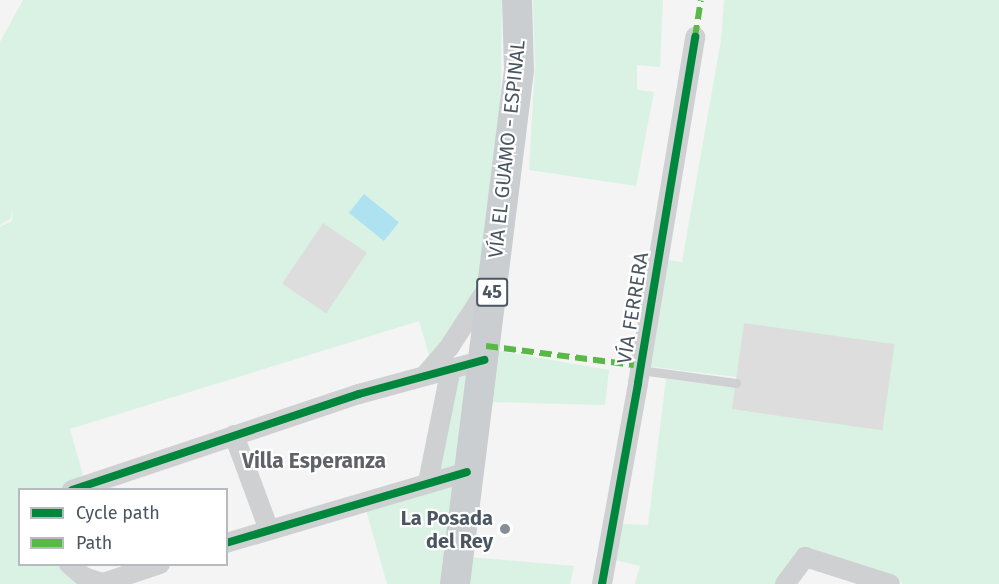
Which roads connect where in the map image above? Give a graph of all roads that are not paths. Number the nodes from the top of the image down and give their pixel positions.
1 (518, 0) edge
2 (695, 37) dead end
3 (494, 279) junction
4 (484, 360) junction
5 (451, 368) junction
6 (640, 370) junction
7 (426, 374) junction
8 (736, 383) dead end
9 (234, 435) junction
10 (467, 472) junction
11 (428, 482) junction
12 (75, 488) edge
13 (269, 530) junction
14 (228, 542) edge
15 (71, 566) edge
16 (154, 566) edge
17 (103, 583) edge
18 (455, 584) edge
19 (602, 584) edge
20 (784, 584) edge
21 (890, 584) edge

1 - 3 main road, VÍA EL GUAMO - ESPINAL / 45
2 - 6 street, VÍA FERRERA
3 - 4 main road, VÍA EL GUAMO - ESPINAL / 45
3 - 7 street
4 - 5 street
4 - 10 main road, VÍA EL GUAMO - ESPINAL / 45
5 - 7 street
5 - 11 street
6 - 8 lane
6 - 19 street, VÍA FERRERA
7 - 9 street
9 - 12 street
9 - 13 street
10 - 11 street
10 - 18 main road, VÍA EL GUAMO - ESPINAL / 45
11 - 13 street
13 - 14 street
15 - 17 street
16 - 17 street
20 - 21 street

